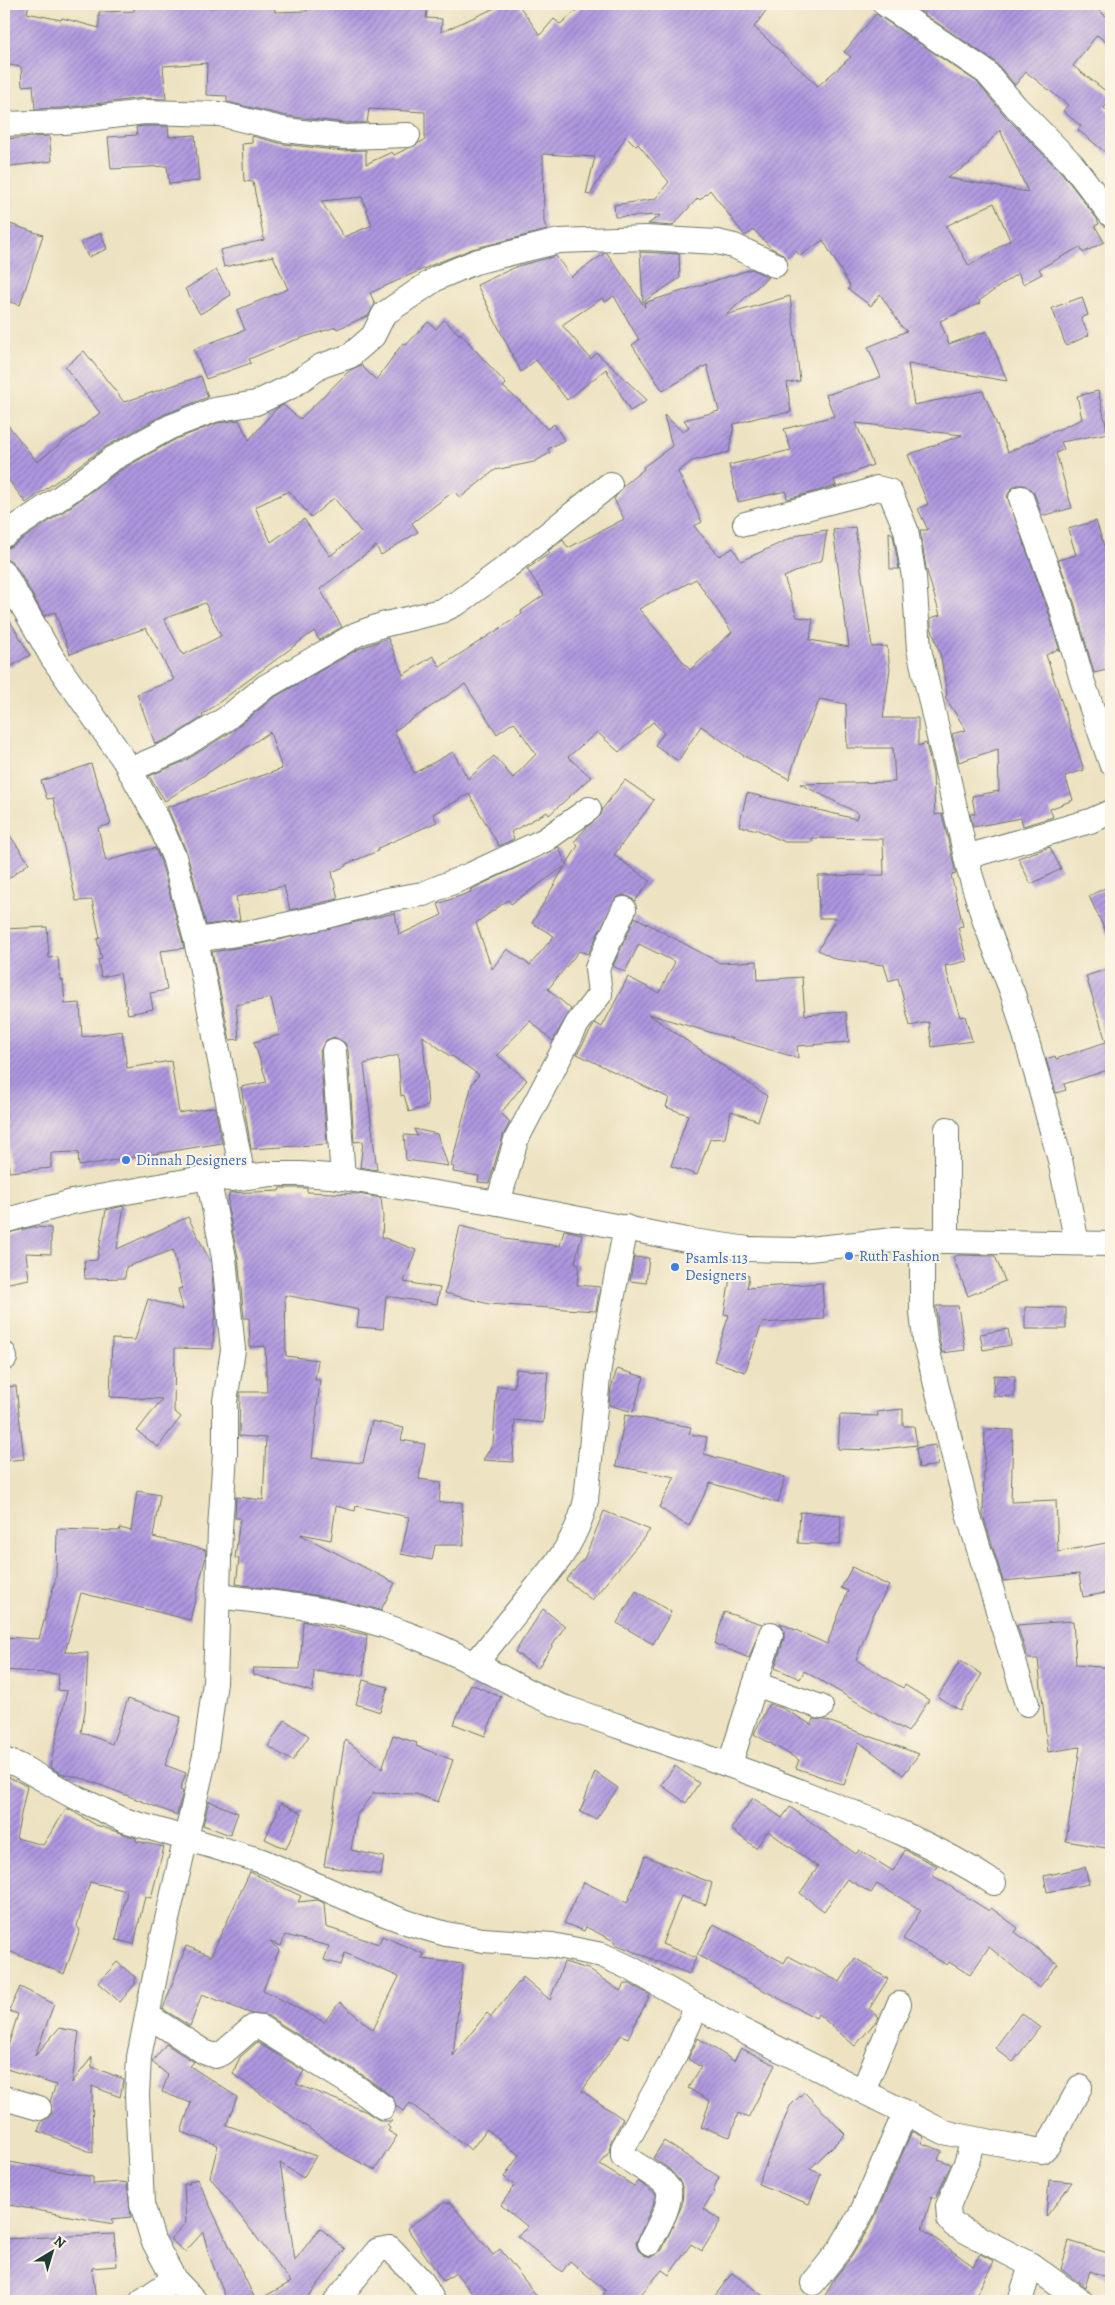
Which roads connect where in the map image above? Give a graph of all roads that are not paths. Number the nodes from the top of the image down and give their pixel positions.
1 (885, 4) edge
2 (4, 124) edge
3 (408, 135) dead end
4 (1111, 215) edge
5 (775, 265) dead end
6 (610, 484) dead end
7 (1021, 498) dead end
8 (745, 524) dead end
9 (4, 535) edge
10 (4, 573) edge
11 (1111, 763) edge
12 (129, 770) junction
13 (589, 809) dead end
14 (1111, 812) edge
15 (966, 857) junction
16 (624, 909) dead end
17 (196, 940) junction
18 (334, 1051) dead end
19 (947, 1128) dead end
20 (208, 1177) junction
21 (244, 1177) junction
22 (343, 1178) junction
23 (498, 1203) junction
24 (4, 1221) edge
25 (626, 1227) junction
26 (922, 1240) junction
27 (947, 1241) junction
28 (1077, 1243) junction
29 (1111, 1244) edge
30 (218, 1596) junction
31 (771, 1634) dead end
32 (475, 1664) junction
33 (755, 1684) junction
34 (1027, 1704) dead end
35 (821, 1707) dead end
36 (4, 1760) edge
37 (730, 1764) junction
38 (186, 1838) junction
39 (994, 1883) dead end
40 (899, 2004) dead end
41 (697, 2006) junction
42 (147, 2015) junction
43 (1080, 2087) dead end
44 (863, 2091) junction
45 (4, 2098) edge
46 (38, 2108) dead end
47 (383, 2108) dead end
48 (905, 2113) junction
49 (972, 2139) junction
50 (650, 2243) dead end
51 (1031, 2265) junction
52 (174, 2279) junction
53 (813, 2283) dead end
54 (142, 2301) edge
55 (195, 2301) edge
56 (336, 2301) edge
57 (433, 2301) edge
58 (1020, 2301) edge
59 (1081, 2301) edge

1 - 4 street
2 - 3 street
5 - 9 street
6 - 12 street
7 - 11 street
8 - 15 street
10 - 12 street
12 - 17 street
13 - 17 street
14 - 15 street
15 - 28 street
16 - 23 street
17 - 21 street
18 - 22 street
19 - 27 street
20 - 21 street
20 - 24 street
20 - 30 street
21 - 22 street
22 - 23 street
23 - 25 street
25 - 26 street
25 - 32 street
26 - 27 street
26 - 34 street
27 - 28 street
28 - 29 street
30 - 32 street
30 - 38 street
31 - 33 street
32 - 37 street
33 - 35 street
33 - 37 street
36 - 38 street
37 - 39 street
38 - 41 street
38 - 42 street
40 - 44 street
41 - 44 street
41 - 50 street
42 - 47 street
42 - 52 street
43 - 49 street
44 - 48 street
45 - 46 street
48 - 49 street
48 - 53 street
49 - 51 street
51 - 58 street
51 - 59 street
52 - 54 street
52 - 55 street
56 - 57 street

